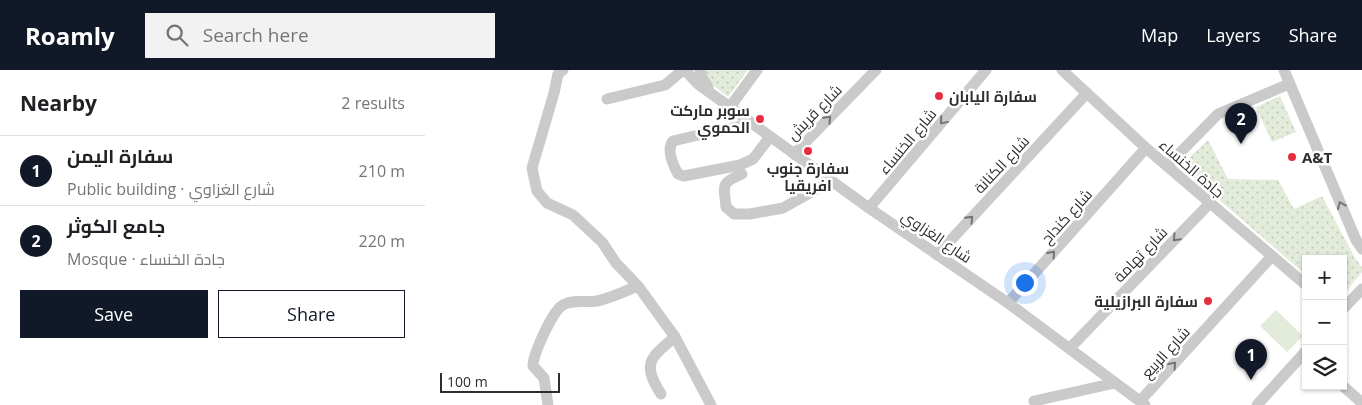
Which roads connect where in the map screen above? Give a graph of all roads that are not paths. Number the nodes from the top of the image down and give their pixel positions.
1 (563, 70) edge
2 (685, 70) edge
3 (700, 70) edge
4 (757, 70) edge
5 (876, 70) edge
6 (986, 70) edge
7 (1061, 70) edge
8 (1284, 70) edge
9 (1289, 84) junction
10 (712, 93) junction
11 (1087, 93) junction
12 (607, 100) dead end
13 (730, 107) junction
14 (749, 121) junction
15 (770, 137) junction
16 (1146, 148) junction
17 (794, 154) junction
18 (1167, 166) junction
19 (742, 174) dead end
20 (831, 181) junction
21 (1210, 203) junction
22 (869, 208) junction
23 (1362, 249) edge
24 (937, 255) junction
25 (1272, 256) junction
26 (1302, 282) edge
27 (638, 286) junction
28 (1362, 289) edge
29 (1008, 303) junction
30 (1347, 305) edge
31 (675, 337) junction
32 (1070, 348) junction
33 (1302, 355) edge
34 (1115, 382) junction
35 (1347, 390) edge
36 (661, 394) dead end
37 (1034, 401) dead end
38 (1143, 403) edge
39 (1362, 403) edge
40 (548, 405) edge
41 (711, 405) edge
42 (1257, 405) edge

1 - 27 street
2 - 10 street, شارع الغزاوي
2 - 12 street
3 - 10 street, شارع الغزاوي
4 - 13 street
17 -> 5 street, شارع قريش
6 -> 22 street, شارع الخنساء
7 - 11 street, جادة الخنساء
8 - 9 street
9 - 18 street
23 -> 9 street
10 - 13 street, شارع الغزاوي
11 - 16 street, جادة الخنساء
24 -> 11 street, شارع الكنانة
13 - 14 street, شارع الغزاوي
14 - 15 street, شارع الغزاوي
14 - 15 street
15 - 17 street, شارع الغزاوي
16 - 18 street, جادة الخنساء
29 -> 16 street, شارع كنداح
17 - 20 street, شارع الغزاوي
18 - 21 street, جادة الخنساء
19 - 20 street
20 - 22 street, شارع الغزاوي
21 - 25 street, جادة الخنساء
21 -> 32 street, شارع تهامة
22 - 24 street, شارع الغزاوي
24 - 29 street, شارع الغزاوي
25 - 26 street, جادة الخنساء
38 -> 25 street, شارع الربيع
27 - 31 street
27 - 40 street
28 - 30 street
29 - 32 street, شارع الغزاوي
31 - 36 street
31 - 41 street
32 - 34 street, شارع الغزاوي
33 - 42 street
34 - 37 street
34 - 38 street, شارع الغزاوي
35 - 39 street

